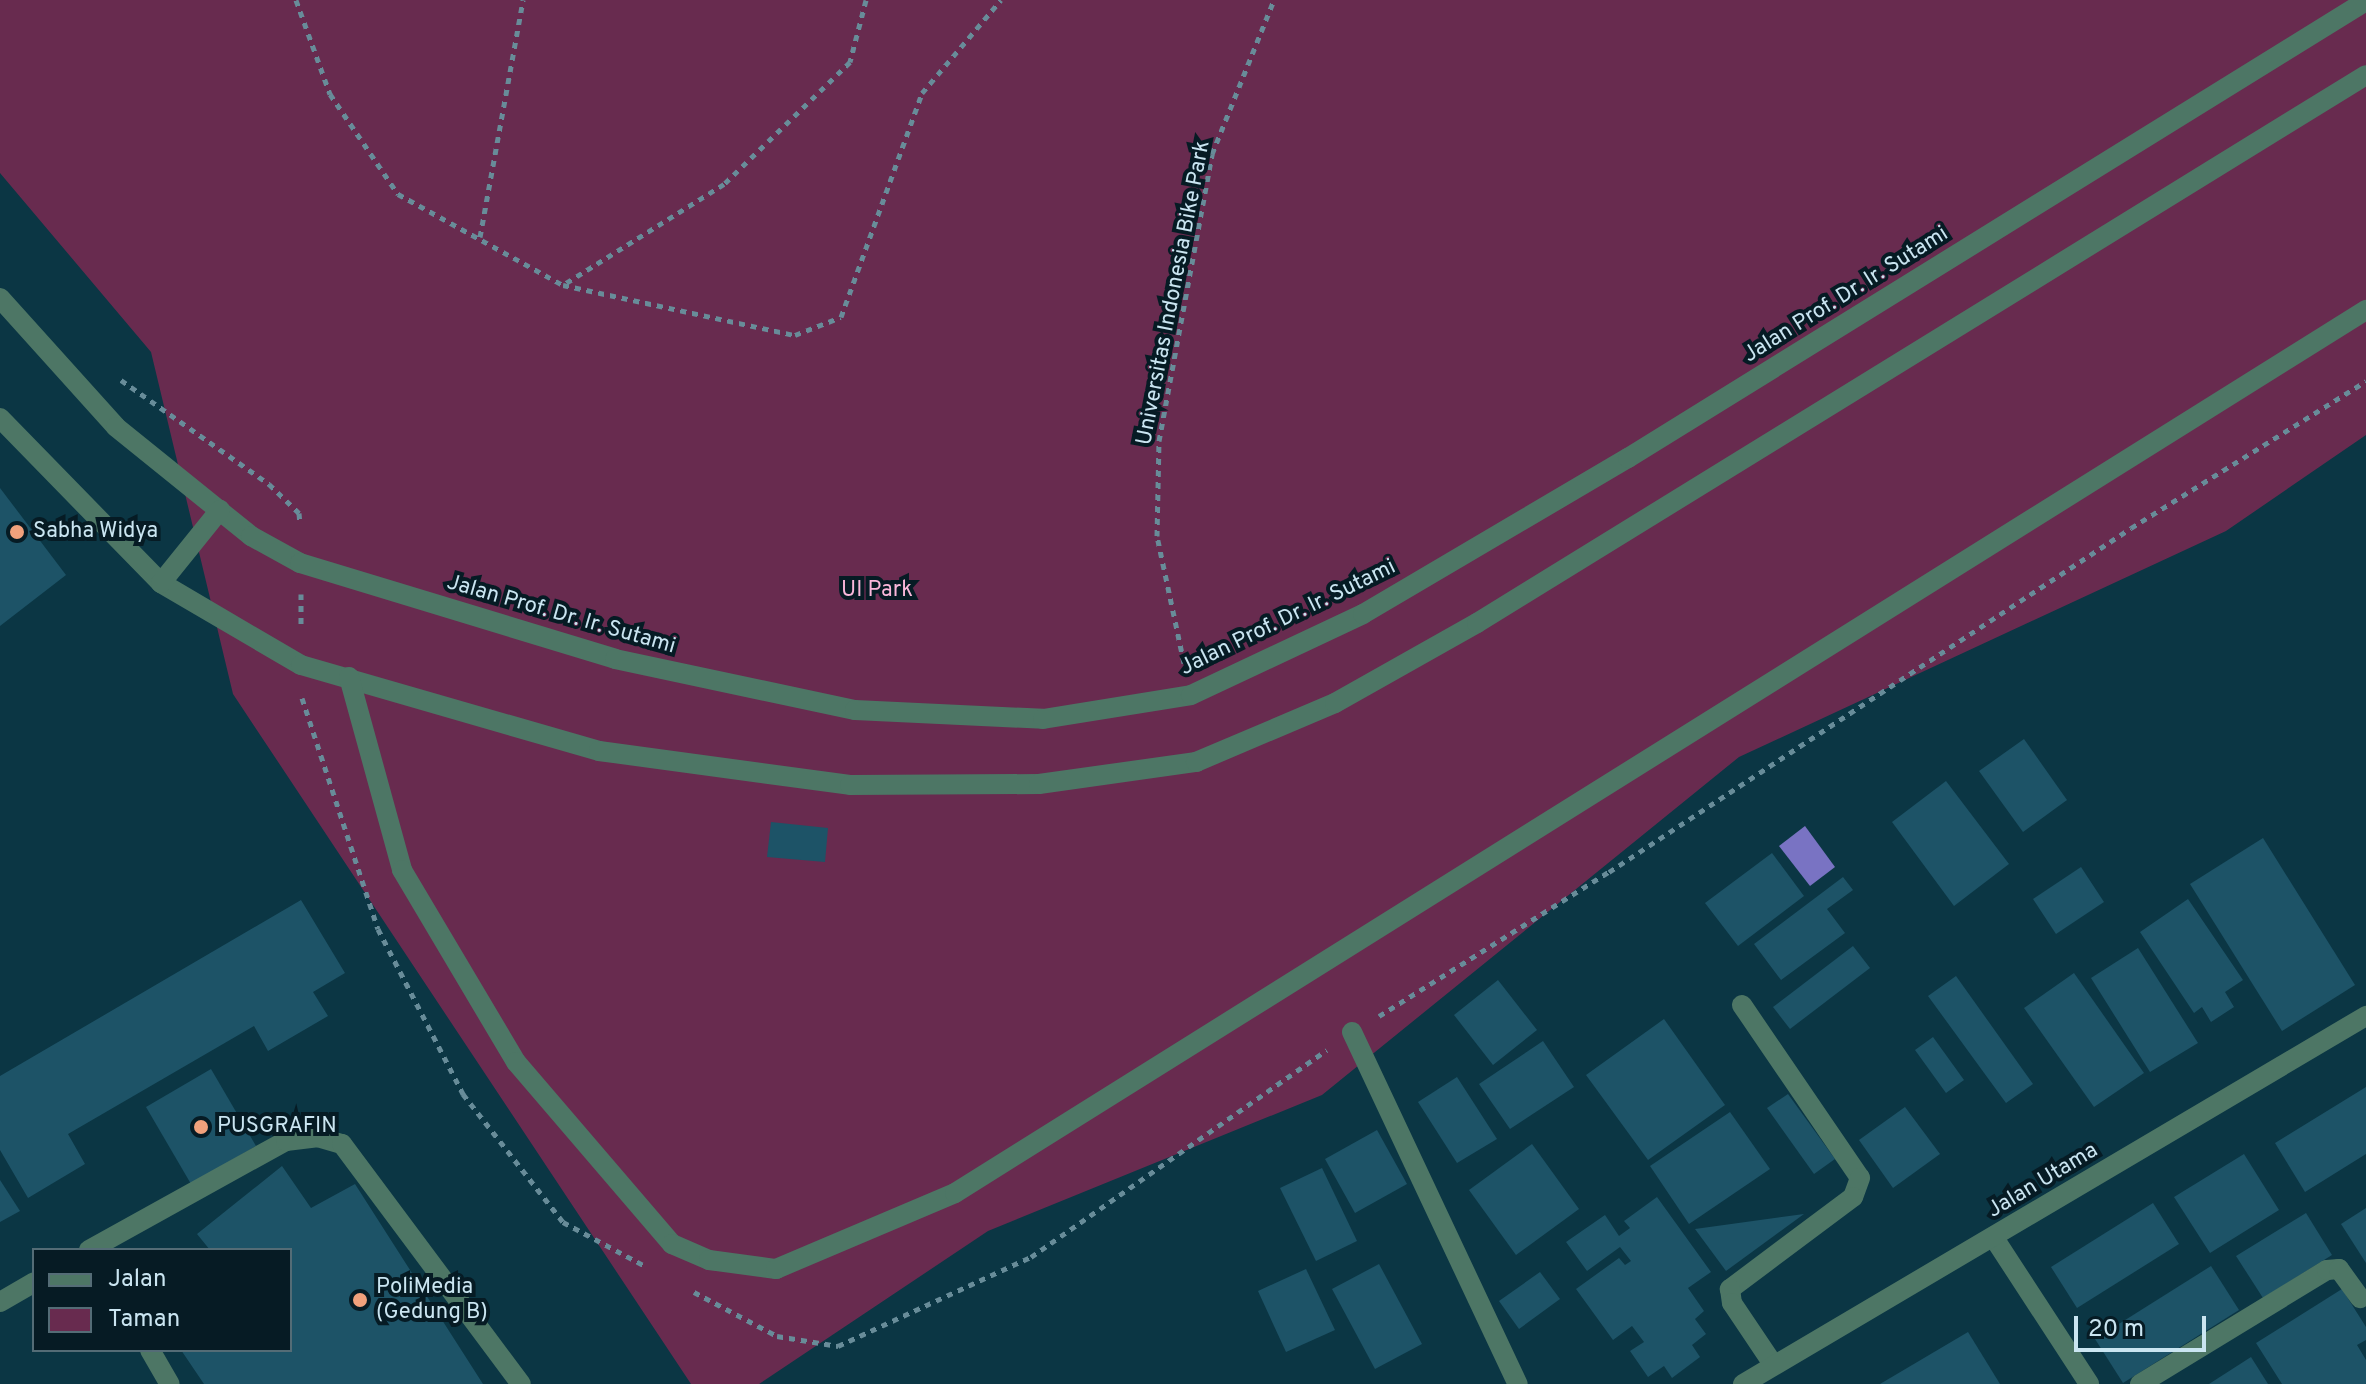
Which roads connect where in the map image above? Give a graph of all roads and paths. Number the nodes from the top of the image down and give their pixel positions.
1 (296, 0) edge
2 (523, 0) edge
3 (866, 0) edge
4 (1001, 0) edge
5 (1274, 0) edge
6 (2366, 1) edge
7 (2366, 75) edge
8 (480, 237) junction
9 (563, 285) junction
10 (0, 298) edge
11 (2366, 310) edge
12 (112, 374) dead end
13 (2366, 381) edge
14 (0, 418) edge
15 (220, 510) junction
16 (300, 563) junction
17 (161, 583) junction
18 (301, 665) junction
19 (349, 677) junction
20 (1191, 695) junction
21 (1742, 1005) dead end
22 (2366, 1016) edge
23 (1352, 1032) junction
24 (1994, 1238) junction
25 (94, 1248) edge
26 (657, 1272) dead end
27 (32, 1283) edge
28 (684, 1286) dead end
29 (2364, 1300) edge
30 (0, 1302) edge
31 (151, 1352) edge
32 (1773, 1364) junction
33 (170, 1384) edge
34 (521, 1384) edge
35 (1518, 1384) edge
36 (1743, 1384) edge
37 (2089, 1384) edge
38 (2140, 1384) edge

1 - 8 path
2 - 8 path
3 - 9 path
4 - 9 path
5 - 20 path, Universitas Indonesia Bike Park
6 - 20 street, Jalan Prof. Dr. Ir. Sutami
7 - 19 street
8 - 9 path
10 - 15 street, Jalan Prof. Dr. Ir. Sutami
11 - 19 street
12 - 16 path
13 - 23 path
14 - 17 street
15 - 16 street, Jalan Prof. Dr. Ir. Sutami
15 - 17 street
16 - 18 path
16 - 20 street, Jalan Prof. Dr. Ir. Sutami
17 - 18 street
18 - 19 street
18 - 26 path
21 - 32 street
22 - 24 street, Jalan Utama
23 - 28 path
23 - 35 street
24 - 32 street, Jalan Utama
24 - 37 street
25 - 34 street
27 - 30 street
29 - 38 street
31 - 33 street
32 - 36 street, Jalan Utama

